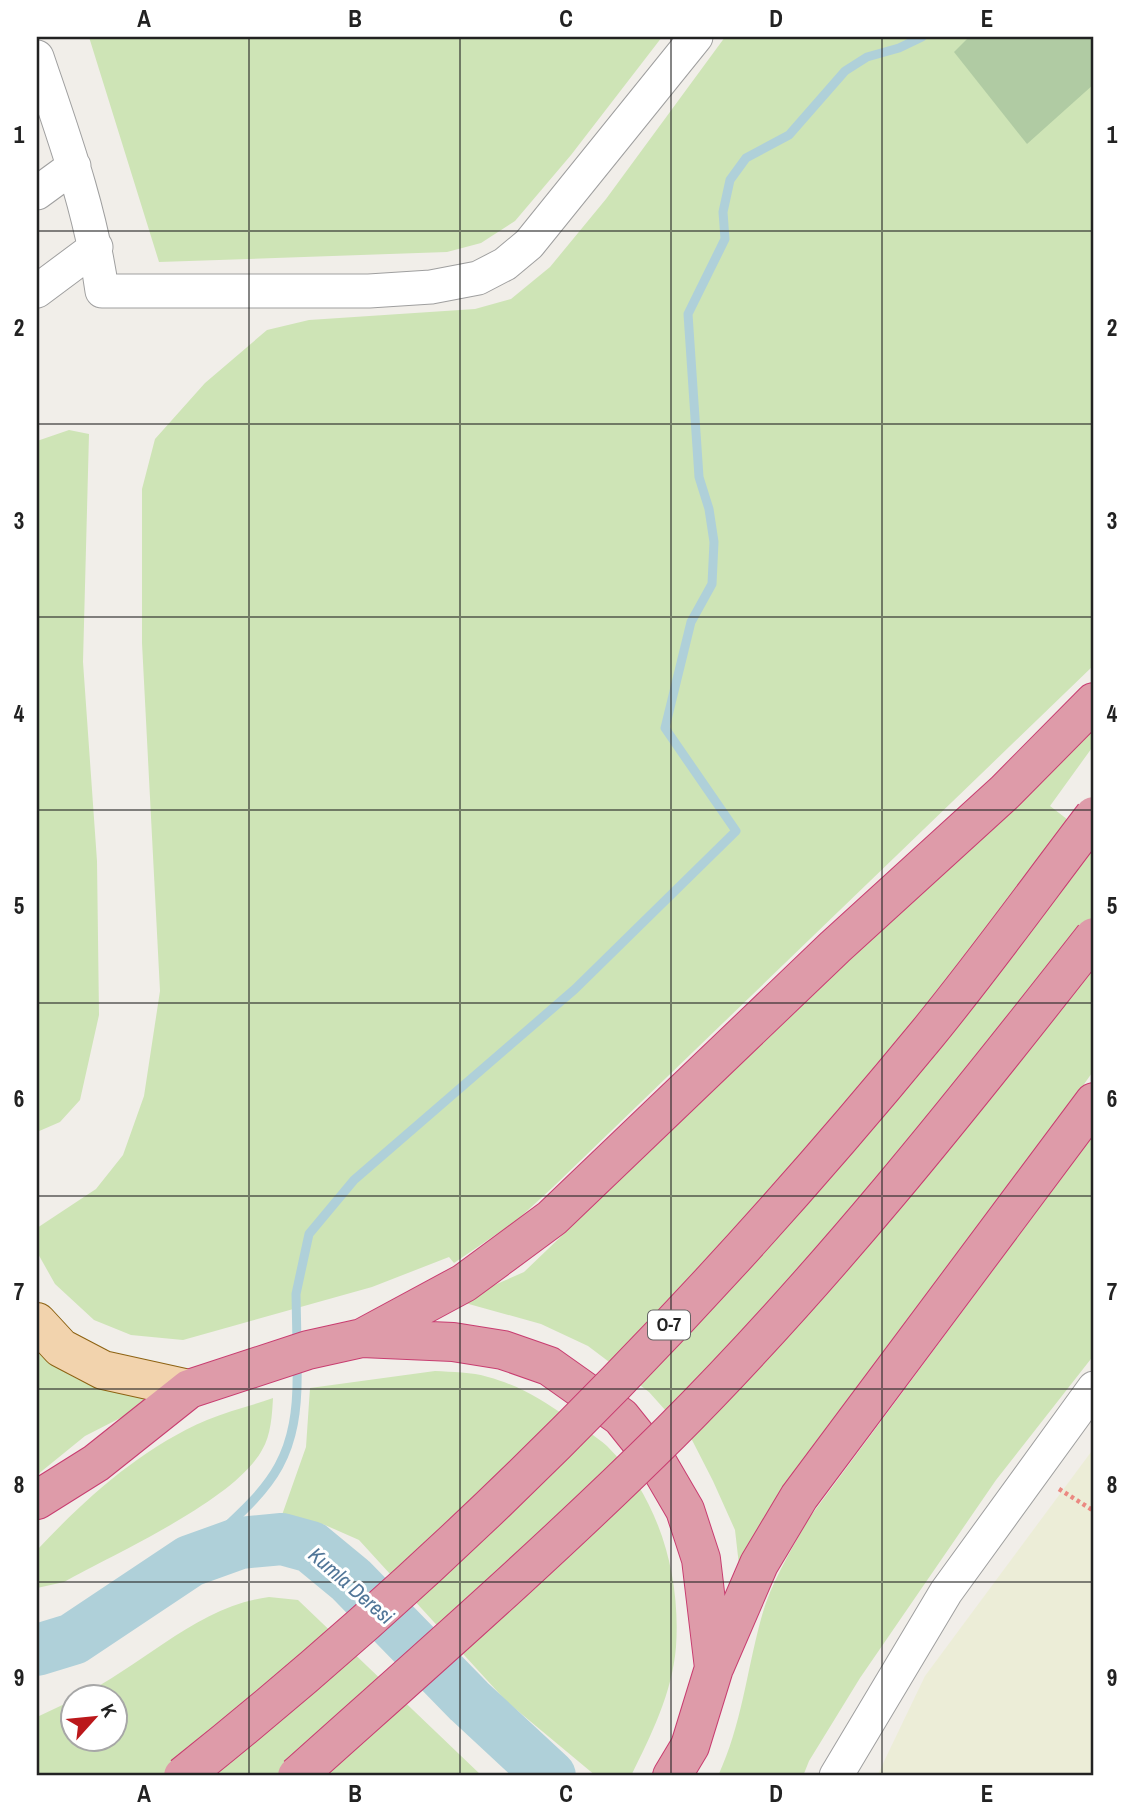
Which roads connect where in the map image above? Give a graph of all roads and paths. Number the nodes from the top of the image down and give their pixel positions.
1 (696, 37) edge
2 (37, 57) edge
3 (74, 166) junction
4 (37, 193) edge
5 (96, 247) junction
6 (37, 291) edge
7 (1094, 702) edge
8 (1094, 816) edge
9 (1094, 937) edge
10 (1094, 1102) edge
11 (37, 1322) edge
12 (362, 1338) junction
13 (1094, 1388) edge
14 (189, 1389) junction
15 (1031, 1471) junction
16 (37, 1500) edge
17 (1094, 1511) edge
18 (714, 1668) junction
19 (183, 1776) edge
20 (297, 1776) edge
21 (672, 1776) edge
22 (836, 1776) edge

1 - 5 street
2 - 3 street
3 - 4 street
3 - 5 street
5 - 6 street
7 - 12 highway
8 - 19 highway, O-7, bridge
9 - 20 highway, bridge
10 - 18 highway
11 - 14 main road
12 - 14 highway
12 - 18 highway
13 - 15 street
14 - 16 highway
15 - 17 path
15 - 22 street
18 - 21 highway

